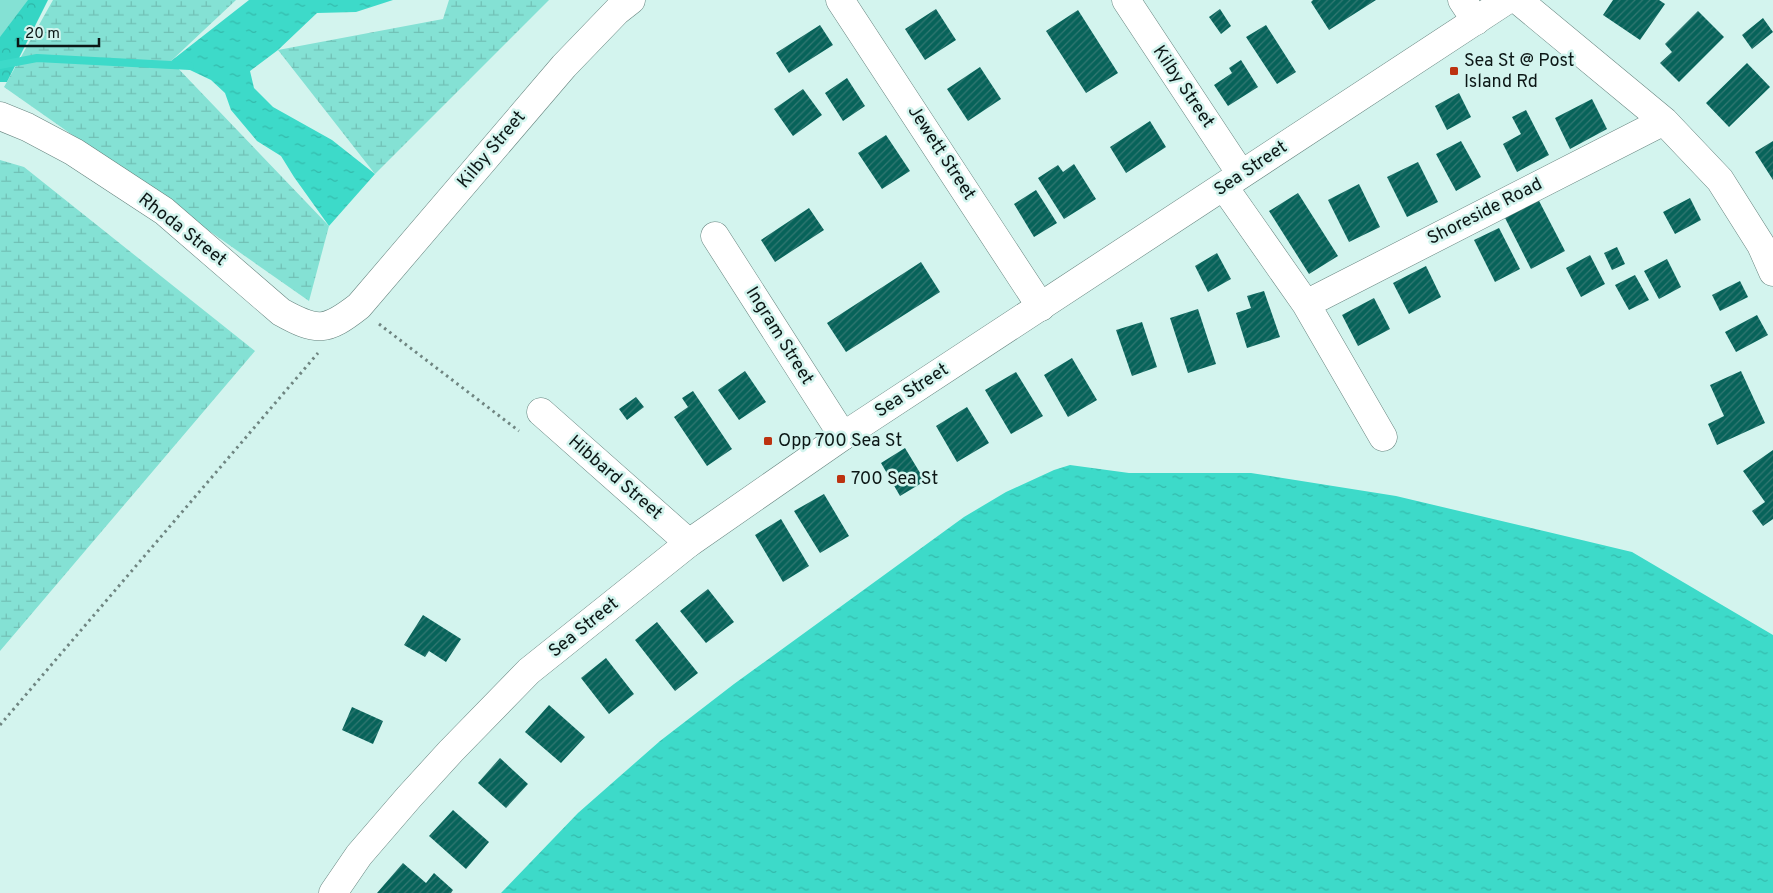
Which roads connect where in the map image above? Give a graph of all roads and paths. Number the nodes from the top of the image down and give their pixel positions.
1 (631, 0) edge
2 (840, 0) edge
3 (1126, 0) edge
4 (1507, 0) edge
5 (1518, 0) edge
6 (1469, 10) edge
7 (0, 116) edge
8 (1664, 121) junction
9 (1232, 180) junction
10 (715, 236) dead end
11 (1773, 272) edge
12 (1306, 304) junction
13 (358, 306) joint
14 (1041, 307) junction
15 (320, 351) dead end
16 (541, 412) dead end
17 (843, 436) junction
18 (1383, 437) dead end
19 (689, 543) junction
20 (0, 725) edge
21 (333, 893) edge

1 - 13 street, Kilby Street
2 - 14 street, Jewett Street
3 - 9 street, Kilby Street
4 - 6 street, Sea Street
5 - 8 street
6 - 9 street, Sea Street
7 - 13 street, Rhoda Street
8 - 11 street
8 - 12 street, Shoreside Road
9 - 12 street
9 - 14 street, Sea Street
10 - 17 street, Ingram Street
12 - 18 street
14 - 17 street, Sea Street
15 - 20 path
16 - 19 street, Hibbard Street
17 - 19 street, Sea Street
19 - 21 street, Sea Street

